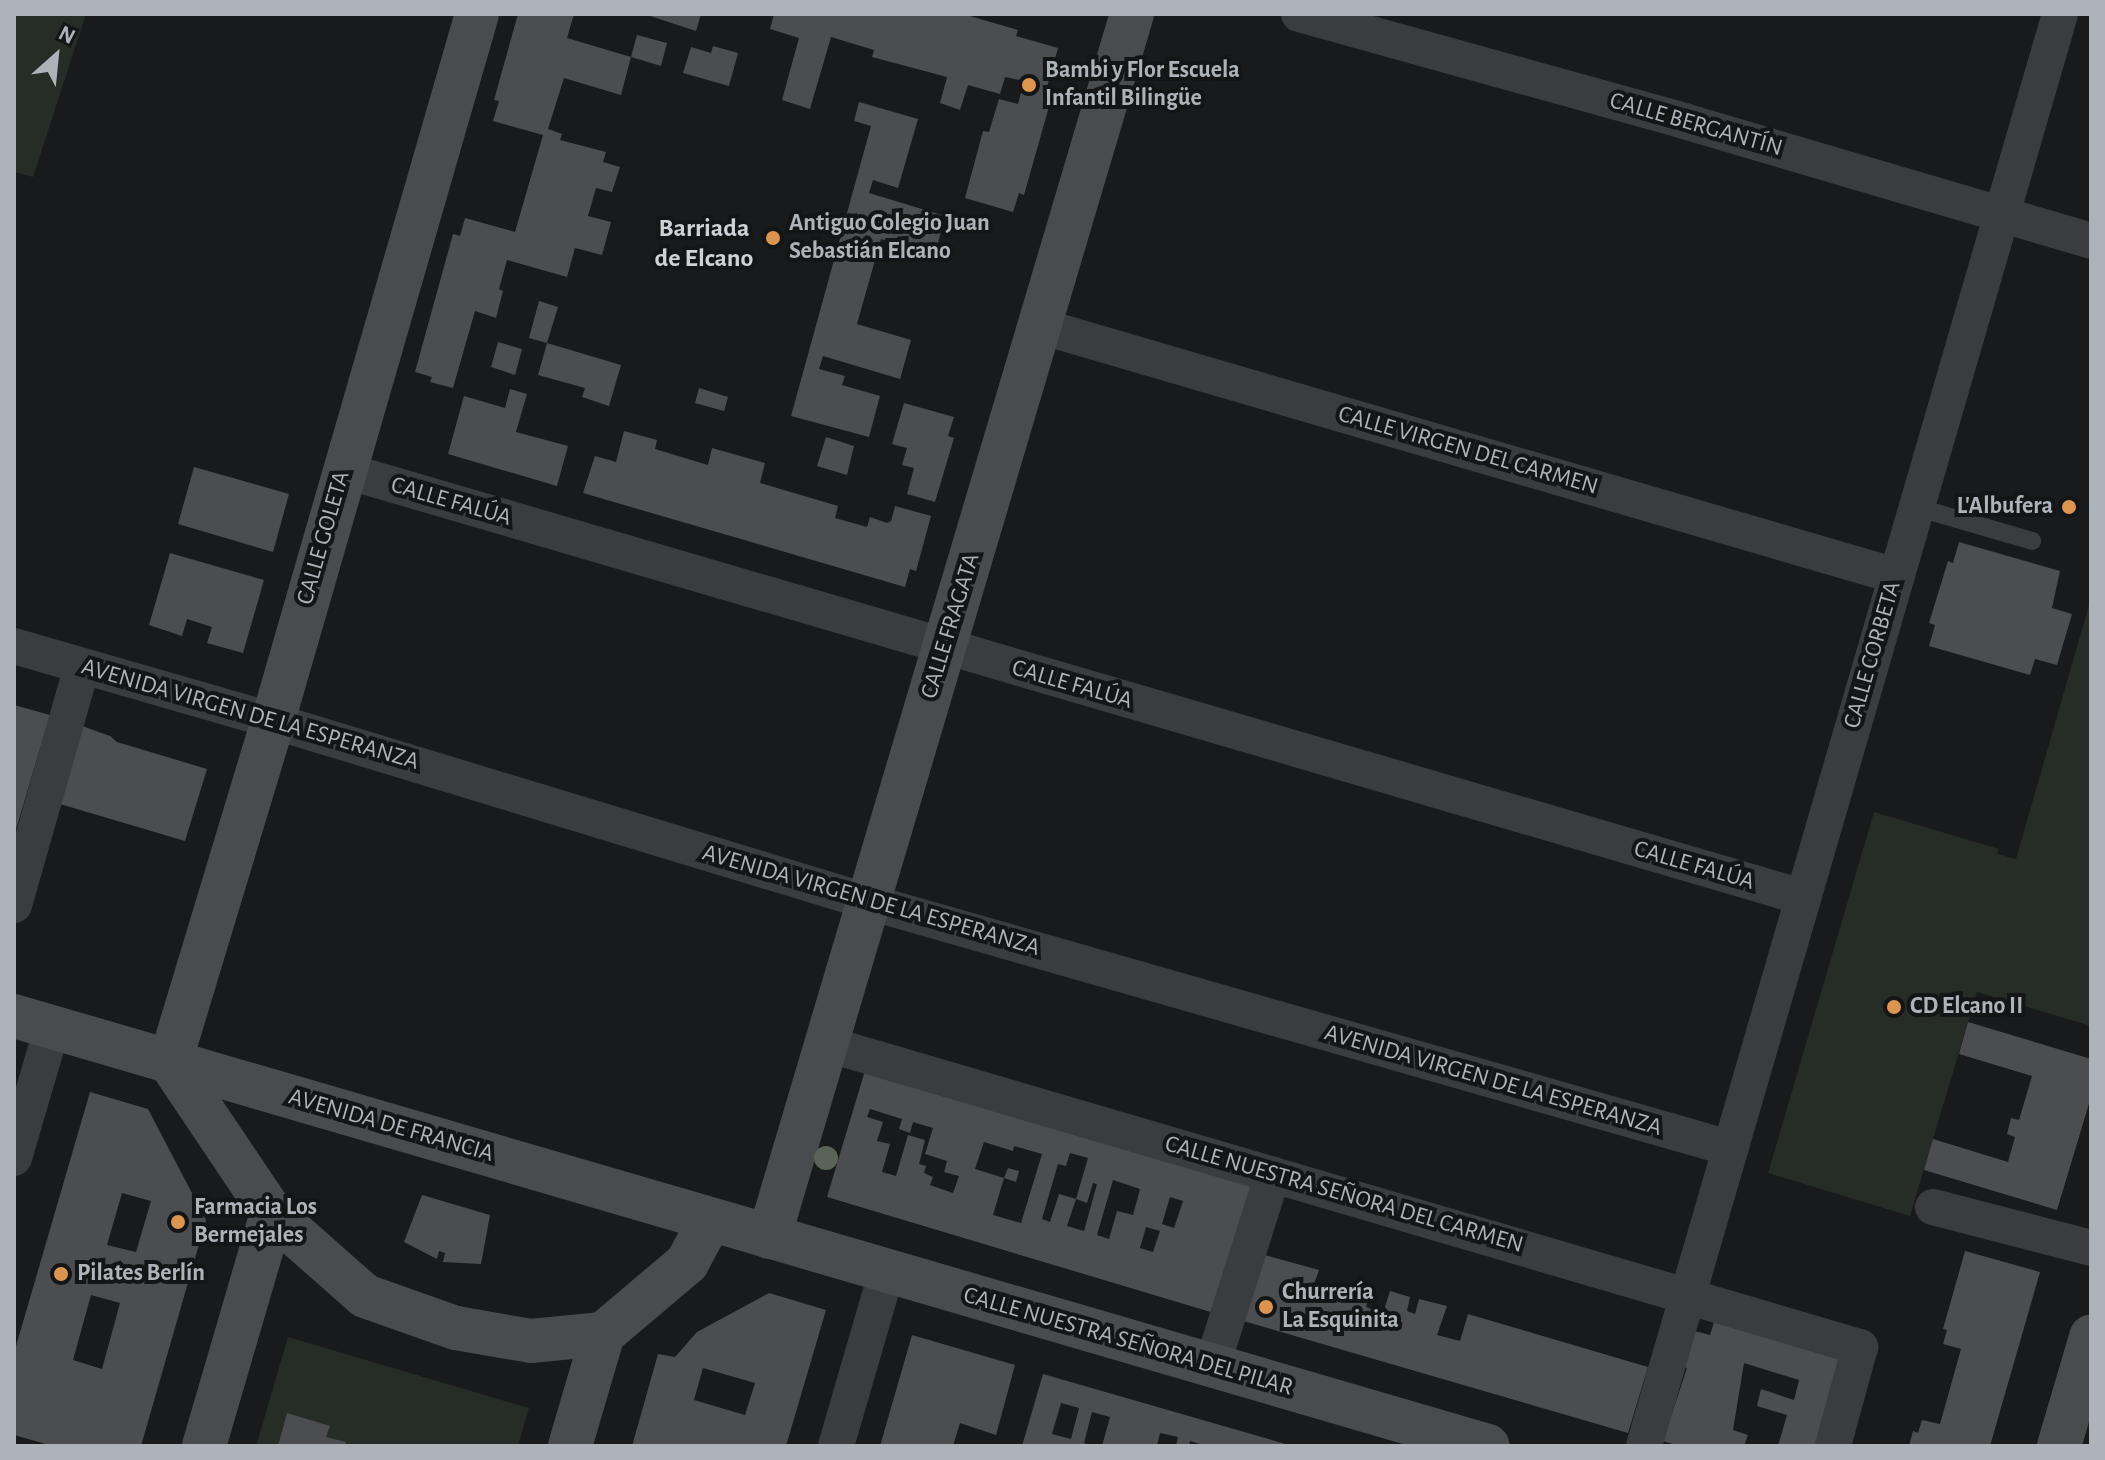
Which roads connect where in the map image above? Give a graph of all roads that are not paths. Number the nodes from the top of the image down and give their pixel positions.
1 (477, 14) edge
2 (1132, 14) edge
3 (1299, 14) edge
4 (2060, 14) edge
5 (2002, 215) junction
6 (2091, 241) edge
7 (1040, 326) junction
8 (343, 470) junction
9 (1916, 507) junction
10 (2032, 541) dead end
11 (1896, 576) junction
12 (14, 646) edge
13 (944, 648) junction
14 (82, 666) junction
15 (273, 721) junction
16 (1802, 897) junction
17 (869, 902) junction
18 (14, 905) edge
19 (33, 1022) edge
20 (827, 1044) junction
21 (170, 1062) junction
22 (1730, 1148) junction
23 (14, 1158) edge
24 (1273, 1174) junction
25 (1933, 1207) dead end
26 (272, 1214) junction
27 (710, 1220) junction
28 (769, 1237) junction
29 (2091, 1248) edge
30 (887, 1271) junction
31 (1687, 1296) junction
32 (603, 1334) junction
33 (2091, 1337) edge
34 (1212, 1366) junction
35 (204, 1446) edge
36 (570, 1446) edge
37 (836, 1446) edge
38 (1488, 1446) edge
39 (1644, 1446) edge
40 (1833, 1446) edge
41 (2059, 1446) edge

1 - 8 street, CALLE GOLETA
2 - 7 street, CALLE FRAGATA
3 - 5 street, CALLE BERGANTÍN
4 - 5 street, CALLE CORBETA
5 - 6 street, CALLE BERGANTÍN
5 - 9 street, CALLE CORBETA
7 - 11 street, CALLE VIRGEN DEL CARMEN
7 - 13 street, CALLE FRAGATA
8 - 13 street, CALLE FALÚA
8 - 15 street, CALLE GOLETA
9 - 10 lane
9 - 11 street, CALLE CORBETA
11 - 16 street, CALLE CORBETA
12 - 14 street, AVENIDA VIRGEN DE LA ESPERANZA
13 - 16 street, CALLE FALÚA
13 - 17 street, CALLE FRAGATA
14 - 15 street, AVENIDA VIRGEN DE LA ESPERANZA
14 - 18 street
15 - 17 street, AVENIDA VIRGEN DE LA ESPERANZA
15 - 21 street, CALLE GOLETA
16 - 22 street, CALLE CORBETA
17 - 20 street, CALLE FRAGATA
17 - 22 street, AVENIDA VIRGEN DE LA ESPERANZA
19 - 21 street, AVENIDA DE FRANCIA
19 - 23 street
20 - 24 street, CALLE NUESTRA SEÑORA DEL CARMEN
20 - 28 street, CALLE FRAGATA
21 - 26 street
21 - 27 street, AVENIDA DE FRANCIA
22 - 31 street, CALLE CORBETA
24 - 31 street, CALLE NUESTRA SEÑORA DEL CARMEN
24 - 34 street
25 - 29 street
26 - 32 street
26 - 35 street
27 - 28 street, AVENIDA DE FRANCIA
27 - 32 street
28 - 30 street, CALLE NUESTRA SEÑORA DEL PILAR
30 - 34 street, CALLE NUESTRA SEÑORA DEL PILAR
30 - 37 street
31 - 39 street, CALLE CORBETA
31 - 40 street, CALLE NUESTRA SEÑORA DEL CARMEN
32 - 36 street
33 - 41 street
34 - 38 street, CALLE NUESTRA SEÑORA DEL PILAR

